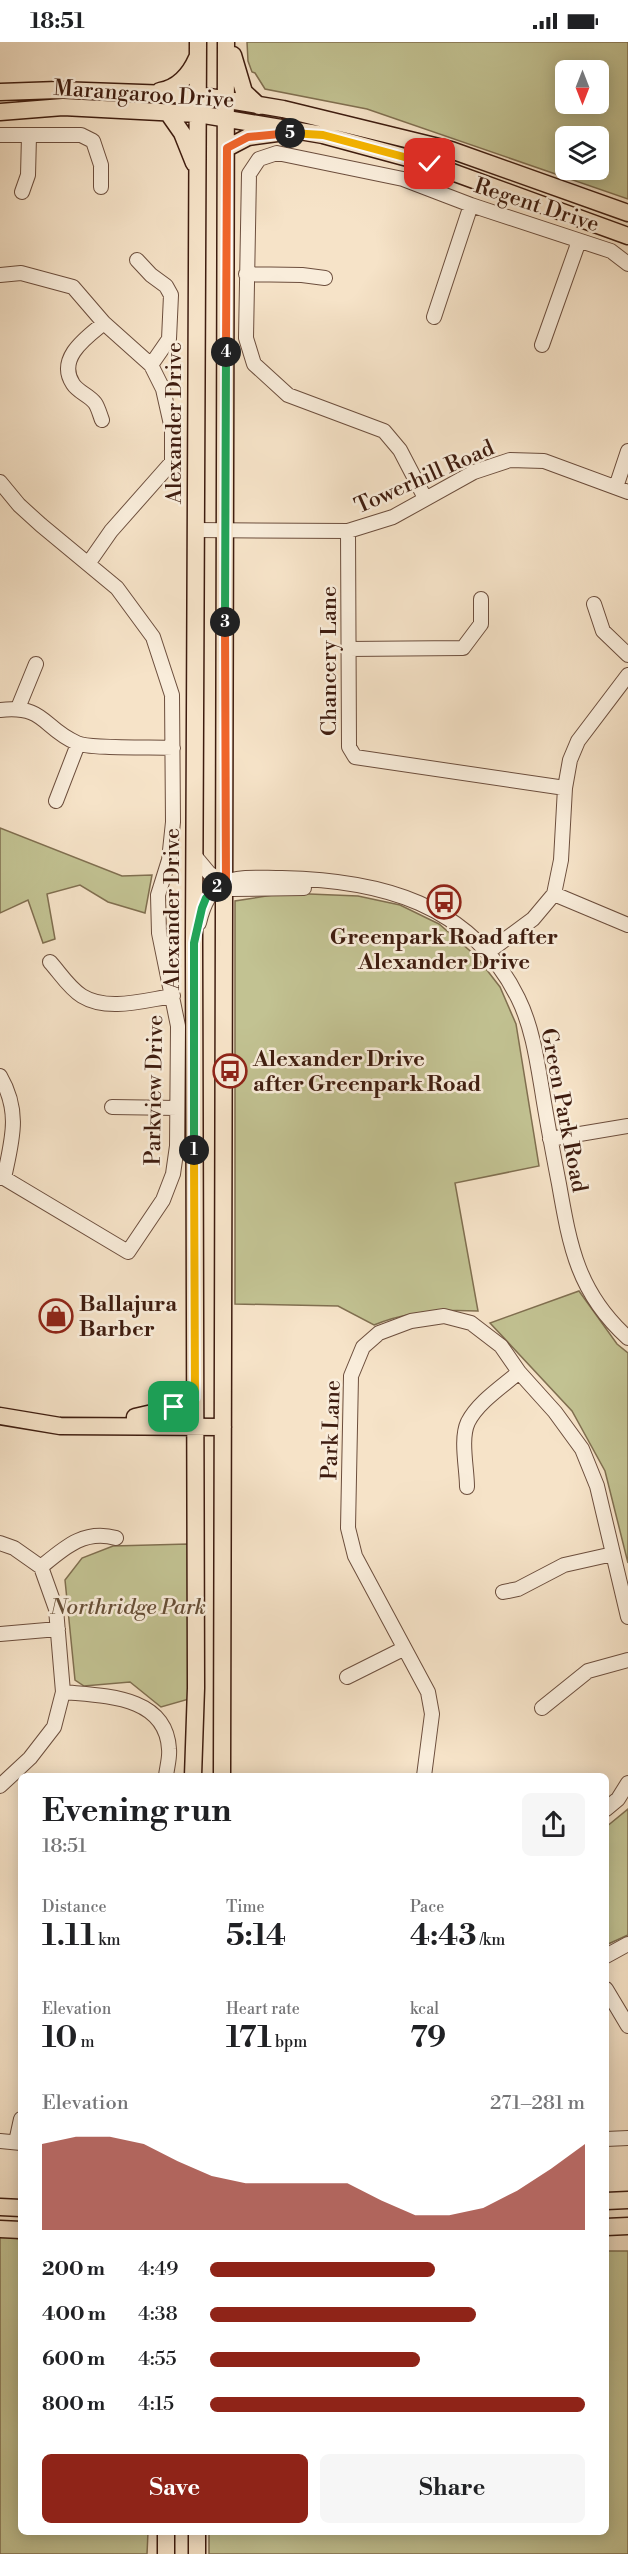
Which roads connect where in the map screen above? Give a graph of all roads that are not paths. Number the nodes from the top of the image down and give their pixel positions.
1 (228, 42) edge
2 (198, 49) edge
3 (0, 92) edge
4 (150, 93) junction
5 (198, 95) junction
6 (226, 101) junction
7 (259, 106) junction
8 (0, 112) edge
9 (168, 113) junction
10 (198, 114) junction
11 (227, 119) junction
12 (0, 135) edge
13 (323, 135) junction
14 (29, 136) junction
15 (227, 148) junction
16 (197, 173) junction
17 (101, 187) dead end
18 (22, 192) dead end
19 (471, 205) junction
20 (627, 218) edge
21 (628, 236) edge
22 (579, 241) junction
23 (137, 260) dead end
24 (628, 264) edge
25 (0, 274) edge
26 (246, 274) junction
27 (325, 278) dead end
28 (434, 316) dead end
29 (104, 323) junction
30 (542, 345) dead end
31 (151, 365) junction
32 (102, 420) dead end
33 (628, 451) edge
34 (0, 482) edge
35 (622, 489) edge
36 (424, 498) junction
37 (195, 530) junction
38 (224, 531) junction
39 (348, 531) junction
40 (88, 564) junction
41 (482, 599) dead end
42 (594, 604) dead end
43 (348, 649) junction
44 (628, 655) edge
45 (36, 664) dead end
46 (628, 675) edge
47 (18, 708) junction
48 (0, 710) edge
49 (78, 744) junction
50 (173, 748) junction
51 (565, 788) junction
52 (56, 801) dead end
53 (194, 855) junction
54 (226, 883) junction
55 (554, 894) junction
56 (628, 925) edge
57 (194, 943) junction
58 (488, 952) junction
59 (50, 962) dead end
60 (173, 996) junction
61 (0, 1076) edge
62 (111, 1107) dead end
63 (177, 1108) junction
64 (628, 1126) edge
65 (550, 1139) junction
66 (2, 1178) edge
67 (628, 1338) edge
68 (519, 1372) junction
69 (195, 1397) junction
70 (0, 1409) edge
71 (0, 1416) edge
72 (135, 1417) junction
73 (195, 1423) junction
74 (223, 1423) junction
75 (162, 1427) junction
76 (195, 1484) junction
77 (467, 1487) dead end
78 (116, 1538) dead end
79 (0, 1543) edge
80 (613, 1554) junction
81 (40, 1567) junction
82 (503, 1592) dead end
83 (628, 1617) edge
84 (58, 1629) junction
85 (0, 1634) edge
86 (403, 1649) junction
87 (628, 1660) edge
88 (347, 1677) dead end
89 (63, 1692) junction
90 (542, 1708) dead end
91 (195, 1772) edge
92 (166, 1773) edge
93 (222, 1773) edge
94 (424, 1773) edge
95 (628, 1784) edge
96 (0, 1786) edge
97 (609, 1806) edge
98 (628, 1944) edge
99 (609, 1954) edge
100 (609, 1994) edge
101 (628, 2026) edge
102 (609, 2139) edge
103 (628, 2139) edge
104 (0, 2141) edge
105 (18, 2142) edge
106 (628, 2200) edge
107 (609, 2201) edge
108 (0, 2207) edge
109 (18, 2208) edge
110 (628, 2226) edge
111 (609, 2227) edge
112 (0, 2229) edge
113 (18, 2230) edge
114 (166, 2535) edge
115 (197, 2535) edge
116 (166, 2554) edge
117 (197, 2554) edge

1 - 6 main road
1 - 7 main road
2 - 4 main road
2 - 5 main road, Alexander Drive
3 - 4 main road, Marangaroo Drive
4 - 5 main road, Marangaroo Drive
5 - 6 main road, Marangaroo Drive
5 - 10 main road, Alexander Drive
6 - 7 main road, Marangaroo Drive
6 - 11 main road
7 - 20 main road, Marangaroo Drive
8 - 9 main road, Marangaroo Drive
9 - 10 main road, Marangaroo Drive
9 - 16 main road
10 - 11 main road, Marangaroo Drive
10 - 16 main road, Alexander Drive
11 - 13 main road, Marangaroo Drive
11 - 15 main road
12 - 14 street
13 - 15 main road
13 - 21 main road, Marangaroo Drive
14 - 17 street
14 - 18 street
15 - 38 main road
16 - 37 main road, Alexander Drive
19 - 22 street, Regent Drive
19 - 26 street, Regent Drive
19 - 28 street
22 - 24 street, Regent Drive
22 - 30 street
23 - 31 street
25 - 29 street
26 - 27 street
26 - 36 street, Regent Drive
29 - 31 street
29 - 32 street
31 - 40 street
33 - 35 street
34 - 40 street, Parkview Drive
35 - 36 street, Towerhill Road
36 - 39 street, Towerhill Road
37 - 38 street, Towerhill Road
37 - 53 main road, Alexander Drive
38 - 39 street, Towerhill Road
38 - 54 main road
39 - 43 street, Chancery Lane
40 - 50 street, Parkview Drive
41 - 43 street
42 - 44 street
43 - 51 street, Chancery Lane
45 - 47 street
46 - 51 street
47 - 48 street
47 - 49 street
49 - 50 street
49 - 52 street
50 - 60 street, Parkview Drive
51 - 55 street
53 - 54 street
53 - 57 main road, Alexander Drive
54 - 57 street
54 - 58 street, Green Park Road
54 - 74 main road
55 - 56 street
55 - 58 street
57 - 69 main road, Alexander Drive
58 - 65 street, Green Park Road
59 - 60 street
60 - 63 street, Parkview Drive
61 - 66 street
62 - 63 street
63 - 66 street, Parkview Drive
64 - 65 street
65 - 67 street, Green Park Road
68 - 77 street
68 - 80 street, Park Lane
68 - 86 street, Park Lane
69 - 72 main road
69 - 73 main road, Alexander Drive
70 - 72 main road
71 - 75 main road
72 - 73 main road
73 - 74 main road
73 - 75 main road
73 - 76 main road, Alexander Drive
74 - 93 main road
75 - 76 main road
76 - 91 main road, Alexander Drive
78 - 81 street
79 - 81 street
80 - 82 street
80 - 83 street, Park Lane
81 - 84 street
84 - 85 street
84 - 89 street
86 - 88 street
86 - 94 street, Park Lane
87 - 90 street
89 - 92 street
89 - 96 street
95 - 97 street
98 - 99 street
100 - 101 street
102 - 103 street
104 - 105 street
106 - 107 main road
108 - 109 main road
110 - 111 main road
112 - 113 main road
114 - 116 main road
115 - 117 main road

